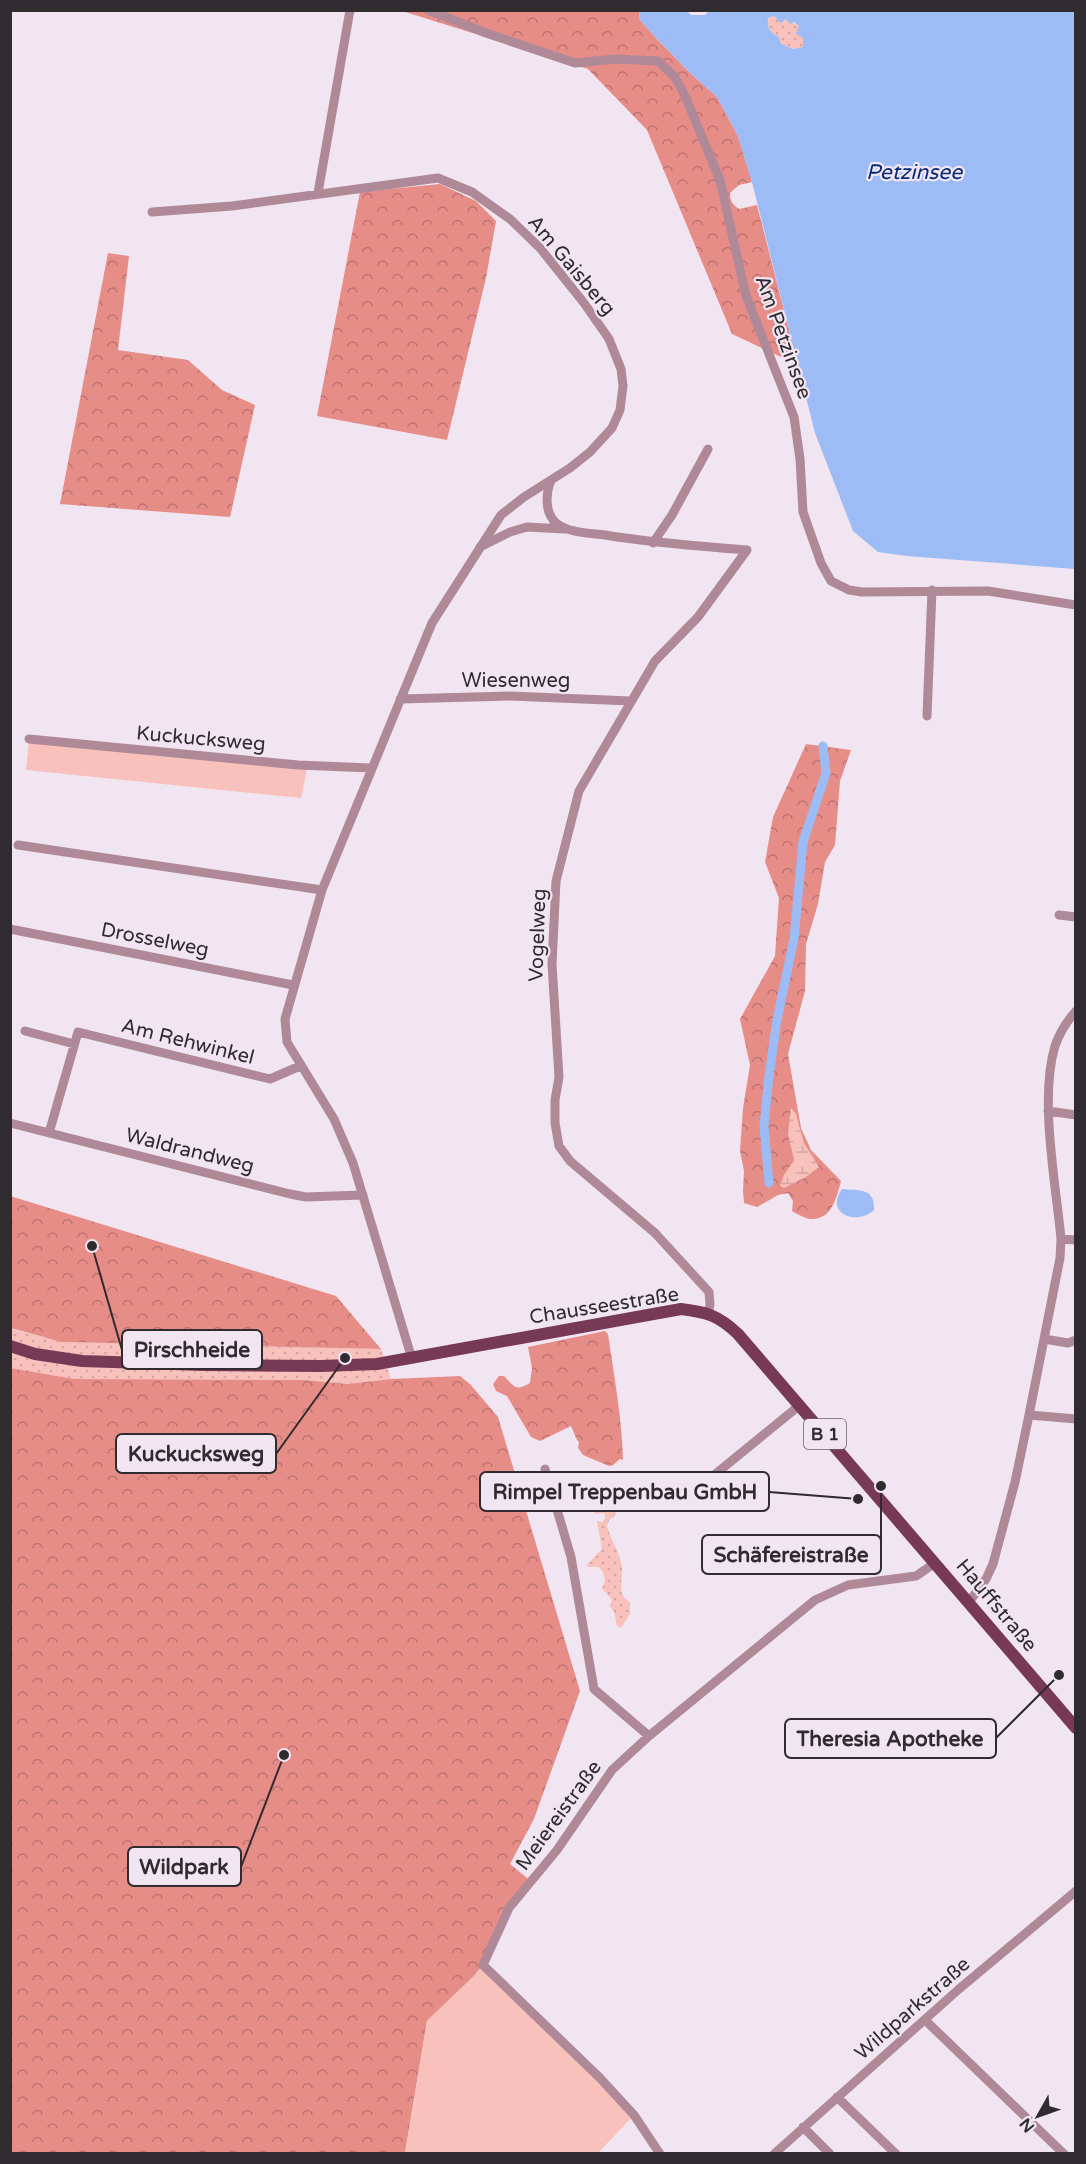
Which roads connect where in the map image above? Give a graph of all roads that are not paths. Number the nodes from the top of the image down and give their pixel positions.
1 (350, 10) edge
2 (428, 10) edge
3 (318, 193) junction
4 (152, 212) dead end
5 (708, 449) dead end
6 (551, 480) junction
7 (567, 529) junction
8 (653, 543) junction
9 (479, 548) junction
10 (932, 590) junction
11 (1076, 605) edge
12 (400, 699) junction
13 (631, 701) junction
14 (927, 716) dead end
15 (29, 739) dead end
16 (371, 768) junction
17 (18, 845) dead end
18 (322, 890) junction
19 (1059, 915) dead end
20 (1076, 917) edge
21 (10, 929) edge
22 (293, 986) junction
23 (1074, 1016) edge
24 (25, 1031) dead end
25 (74, 1044) junction
26 (300, 1066) junction
27 (1048, 1111) junction
28 (1076, 1115) edge
29 (10, 1123) edge
30 (49, 1134) junction
31 (363, 1195) junction
32 (1061, 1239) junction
33 (1076, 1240) edge
34 (708, 1313) junction
35 (1044, 1339) junction
36 (1076, 1340) edge
37 (10, 1346) edge
38 (412, 1359) junction
39 (800, 1405) junction
40 (1029, 1415) junction
41 (1076, 1419) edge
42 (544, 1469) dead end
43 (695, 1486) dead end
44 (935, 1563) junction
45 (969, 1602) junction
46 (1076, 1728) edge
47 (649, 1736) junction
48 (1076, 1891) edge
49 (925, 2020) junction
50 (837, 2097) junction
51 (804, 2127) junction
52 (660, 2154) edge
53 (774, 2154) edge
54 (830, 2154) edge
55 (896, 2154) edge
56 (1064, 2154) edge

1 - 3 street
2 - 10 street, Am Petzinsee
3 - 4 street, Am Gaisberg
3 - 6 street, Am Gaisberg
5 - 8 street
6 - 7 street
6 - 9 street, Am Gaisberg
7 - 8 street
7 - 9 street
8 - 13 street, Vogelweg
9 - 12 street
10 - 11 street, Am Petzinsee
10 - 14 street
12 - 13 street, Wiesenweg
12 - 16 street
13 - 34 street, Vogelweg
15 - 16 street, Kuckucksweg
16 - 18 street
17 - 18 street
18 - 22 street
19 - 20 street
21 - 22 street, Drosselweg
22 - 26 street
23 - 27 street
24 - 25 street
25 - 26 street, Am Rehwinkel
25 - 30 street
26 - 31 street
27 - 28 street
27 - 32 street
29 - 30 street, Waldrandweg
30 - 31 street, Waldrandweg
31 - 38 street
32 - 33 street
32 - 35 street
34 - 38 main road, Chausseestraße / B 1
34 - 39 main road, Chausseestraße / B 1
35 - 36 street
35 - 40 street
37 - 38 main road, B 1
39 - 43 street
39 - 44 main road, Chausseestraße / B 1
40 - 41 street
40 - 45 street
42 - 47 street
44 - 45 main road, Hauffstraße / B 1
44 - 47 street, Meiereistraße
45 - 46 main road, Hauffstraße / B 1
47 - 52 street, Meiereistraße
48 - 49 street, Wildparkstraße
49 - 50 street, Wildparkstraße
49 - 56 street
50 - 51 street, Wildparkstraße
50 - 55 street
51 - 53 street, Wildparkstraße
51 - 54 street

